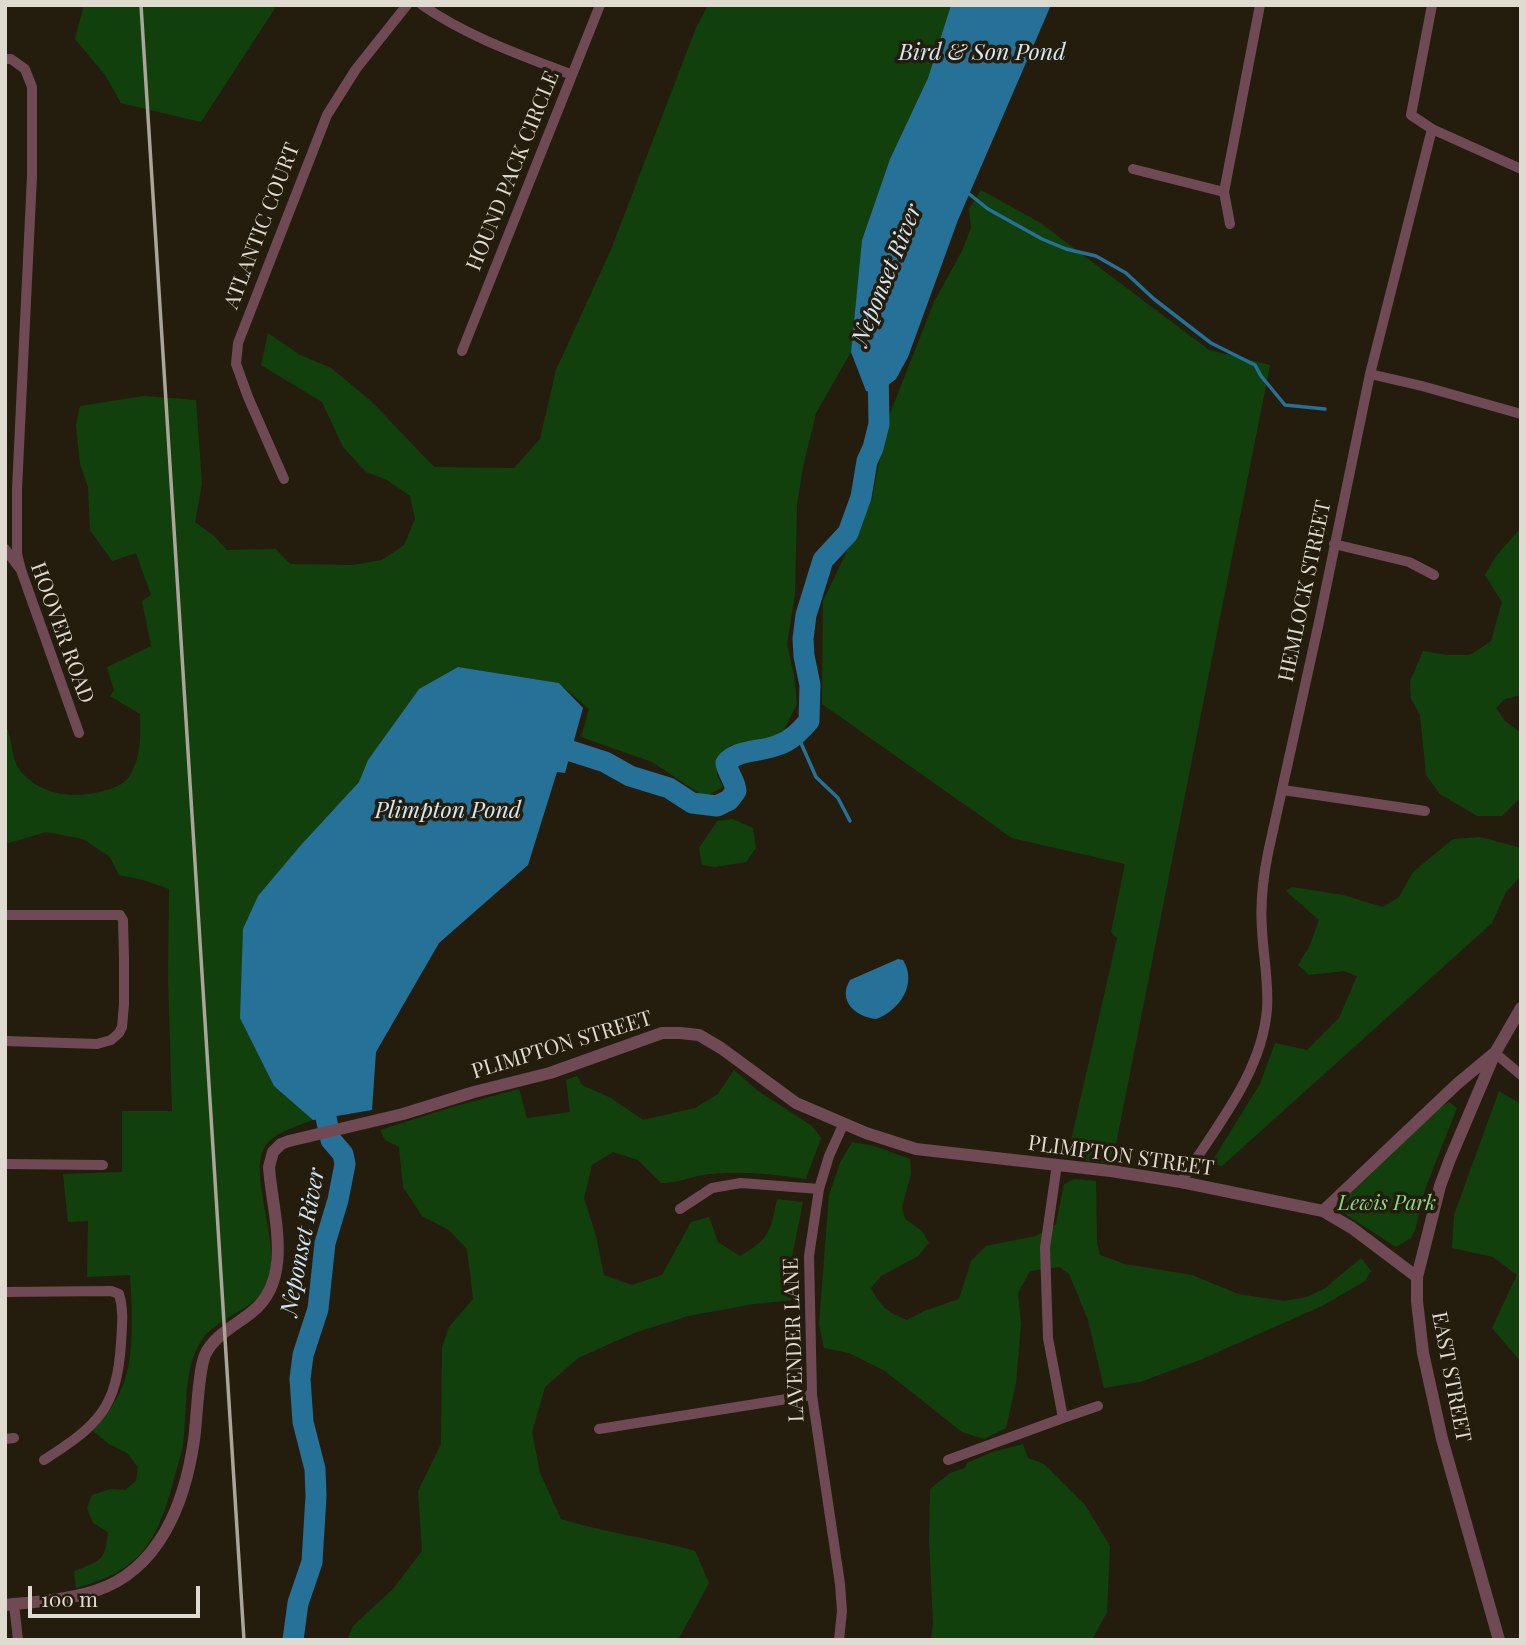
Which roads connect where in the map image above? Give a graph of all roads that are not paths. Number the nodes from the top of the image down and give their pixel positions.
1 (407, 5) edge
2 (422, 5) edge
3 (600, 5) edge
4 (1260, 5) edge
5 (1432, 5) edge
6 (5, 59) edge
7 (572, 75) junction
8 (1432, 129) junction
9 (1133, 169) dead end
10 (1521, 169) edge
11 (1224, 192) junction
12 (1230, 224) dead end
13 (462, 351) dead end
14 (1370, 374) junction
15 (1521, 414) edge
16 (284, 479) dead end
17 (17, 489) junction
18 (5, 496) edge
19 (1334, 544) junction
20 (5, 549) edge
21 (22, 570) junction
22 (1434, 575) dead end
23 (79, 733) dead end
24 (1283, 790) junction
25 (1425, 811) dead end
26 (5, 915) edge
27 (1521, 1008) edge
28 (5, 1041) edge
29 (1495, 1053) junction
30 (1521, 1074) edge
31 (843, 1125) junction
32 (5, 1164) edge
33 (1057, 1164) junction
34 (103, 1165) dead end
35 (1181, 1182) junction
36 (819, 1189) junction
37 (680, 1209) dead end
38 (1324, 1211) junction
39 (1418, 1277) junction
40 (5, 1292) edge
41 (812, 1395) junction
42 (1098, 1406) dead end
43 (1063, 1418) junction
44 (599, 1429) dead end
45 (44, 1460) dead end
46 (948, 1460) dead end
47 (10, 1604) edge
48 (18, 1640) edge
49 (839, 1640) edge
50 (1499, 1640) edge

1 - 16 street, ATLANTIC COURT
2 - 7 street
3 - 7 street, HOUND PACK CIRCLE
4 - 11 street
5 - 8 street
6 - 17 street
7 - 13 street, HOUND PACK CIRCLE
8 - 10 street
8 - 14 street, HEMLOCK STREET
9 - 11 street
11 - 12 street
14 - 15 street
14 - 19 street, HEMLOCK STREET
17 - 18 street
17 - 21 street
19 - 22 street
19 - 24 street, HEMLOCK STREET
20 - 21 street, HOOVER ROAD
21 - 23 street, HOOVER ROAD
24 - 25 street
24 - 35 street, HEMLOCK STREET
26 - 28 street
27 - 29 street, EAST STREET
29 - 30 street
29 - 38 street
29 - 39 street, EAST STREET
31 - 33 street, PLIMPTON STREET
31 - 36 street, LAVENDER LANE
31 - 47 street, PLIMPTON STREET
32 - 34 street
33 - 35 street, PLIMPTON STREET
33 - 43 street
35 - 38 street, PLIMPTON STREET
36 - 37 street
36 - 41 street, LAVENDER LANE
38 - 39 street, PLIMPTON STREET
39 - 50 street, EAST STREET
40 - 45 street
41 - 44 street
41 - 49 street, LAVENDER LANE
42 - 43 street
43 - 46 street
47 - 48 street

